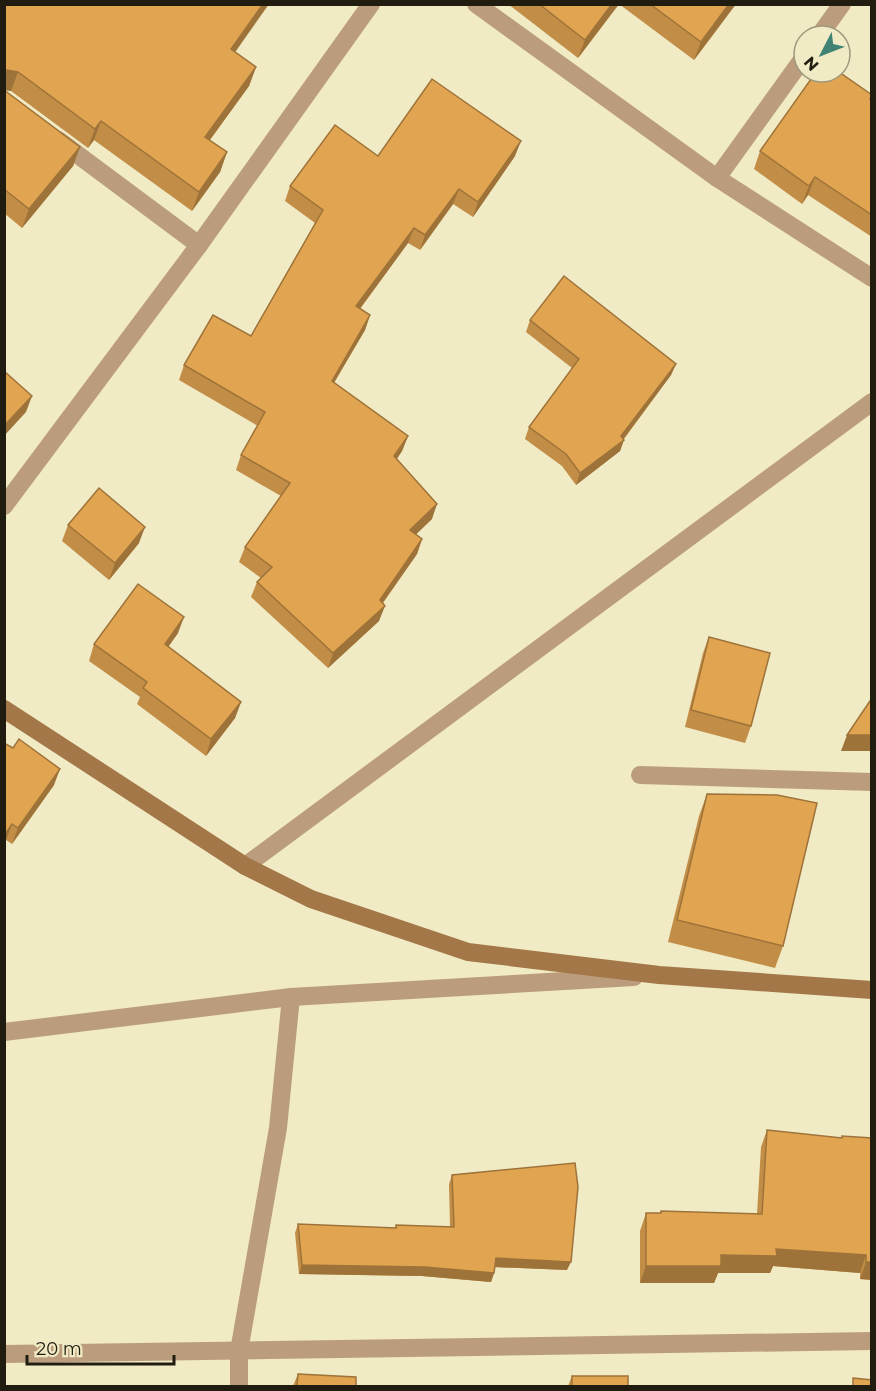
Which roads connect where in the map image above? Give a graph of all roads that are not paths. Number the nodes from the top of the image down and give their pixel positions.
1 (371, 4) edge
2 (476, 4) edge
3 (842, 4) edge
4 (828, 24) edge
5 (792, 74) edge
6 (42, 128) edge
7 (717, 178) junction
8 (199, 245) junction
9 (872, 278) edge
10 (872, 402) edge
11 (4, 506) edge
12 (4, 709) edge
13 (640, 775) dead end
14 (872, 782) edge
15 (245, 866) junction
16 (659, 975) junction
17 (872, 990) edge
18 (291, 997) junction
19 (4, 1032) edge
20 (872, 1341) edge
21 (239, 1351) junction
22 (4, 1354) edge
23 (239, 1386) edge

1 - 8 street
2 - 7 street
3 - 4 street
5 - 7 street
6 - 8 street
7 - 9 street
8 - 11 street
10 - 15 street
12 - 15 street
13 - 14 street
15 - 16 street
16 - 17 street
16 - 18 street
18 - 19 street
18 - 21 street
20 - 21 street
21 - 22 street
21 - 23 street

